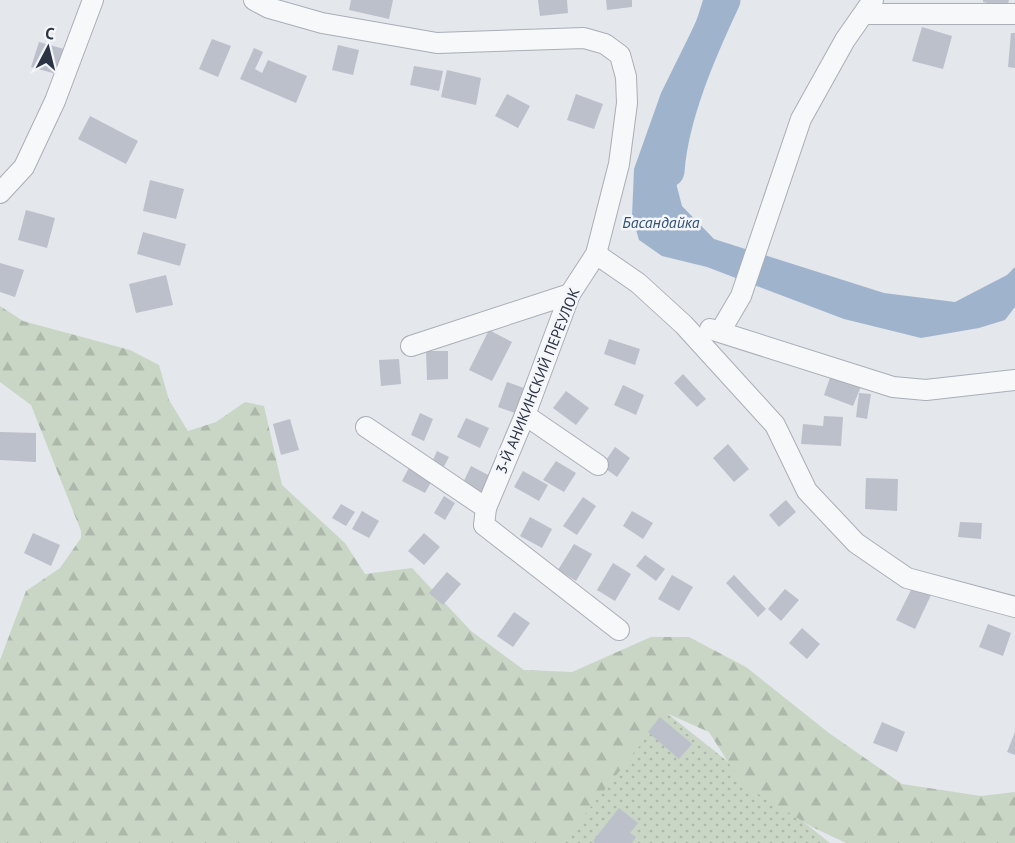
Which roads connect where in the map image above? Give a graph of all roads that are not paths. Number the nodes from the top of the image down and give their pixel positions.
1 (254, 0) edge
2 (89, 2) edge
3 (869, 7) edge
4 (1015, 14) edge
5 (0, 193) edge
6 (596, 254) junction
7 (570, 294) junction
8 (684, 325) junction
9 (721, 330) junction
10 (411, 346) dead end
11 (1015, 380) edge
12 (525, 415) junction
13 (366, 427) dead end
14 (598, 465) dead end
15 (486, 508) junction
16 (1015, 607) edge
17 (619, 630) dead end

1 - 6 street, 3-Й АНИКИНСКИЙ ПЕРЕУЛОК
2 - 5 street
3 - 4 street
3 - 9 street
6 - 7 street, 3-Й АНИКИНСКИЙ ПЕРЕУЛОК
6 - 8 street
7 - 10 street
7 - 12 street, 3-Й АНИКИНСКИЙ ПЕРЕУЛОК
8 - 9 street
8 - 16 street
9 - 11 street
12 - 14 street
12 - 15 street, 3-Й АНИКИНСКИЙ ПЕРЕУЛОК
13 - 15 street
15 - 17 street

